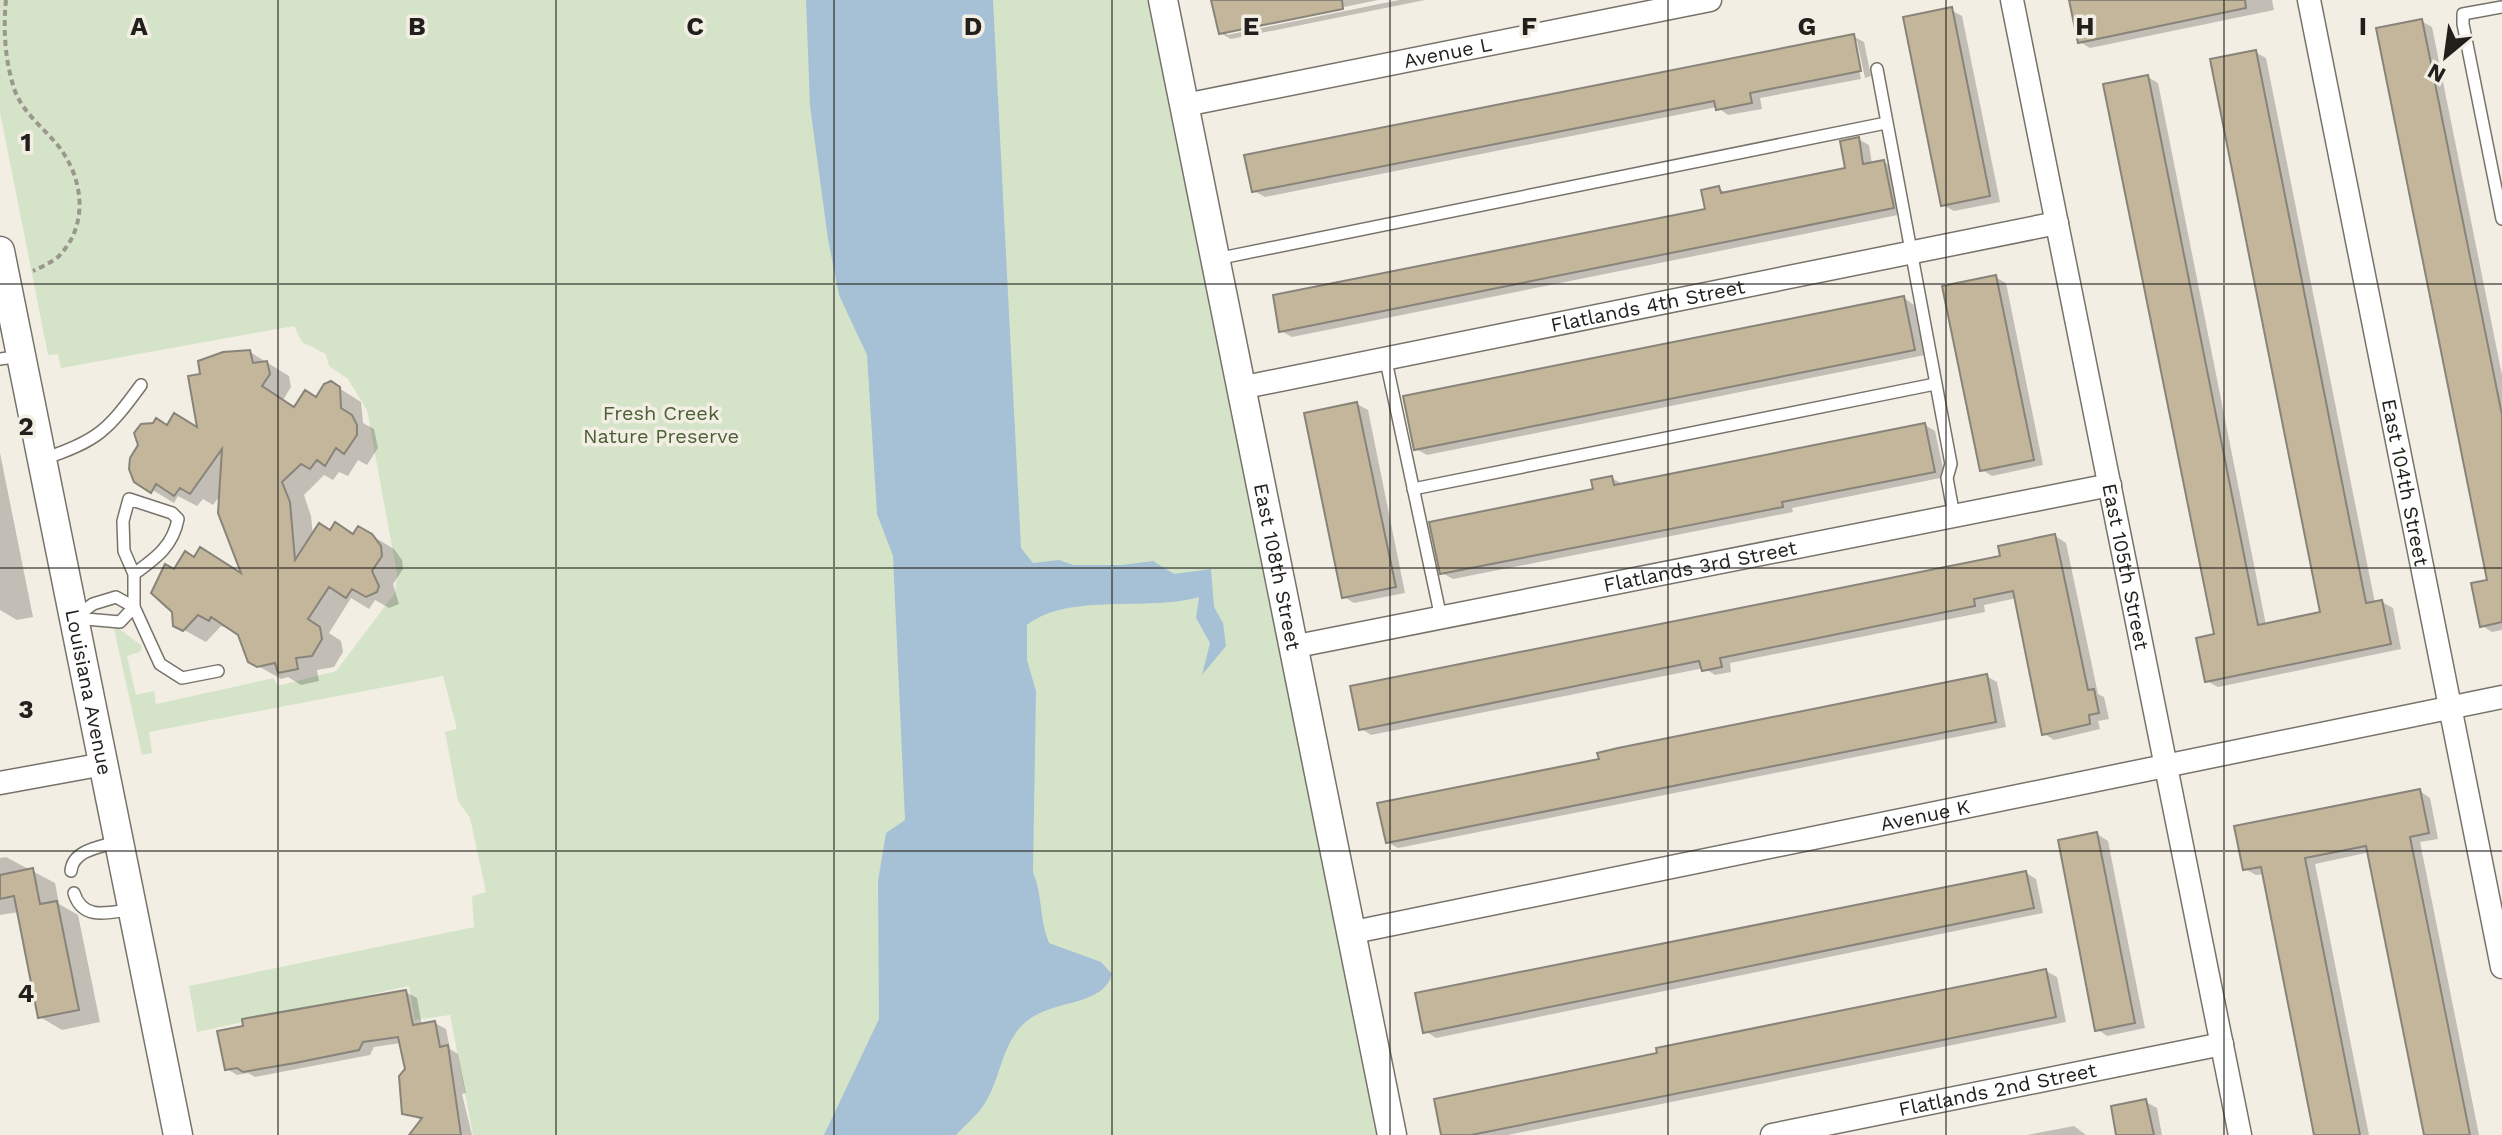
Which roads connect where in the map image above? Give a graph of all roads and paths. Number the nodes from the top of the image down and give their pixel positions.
1 (6, 0) edge
2 (1163, 0) edge
3 (1710, 0) edge
4 (2012, 0) edge
5 (2309, 0) edge
6 (2502, 7) edge
7 (1877, 69) dead end
8 (1185, 105) junction
9 (1886, 123) junction
10 (2502, 219) edge
11 (2057, 223) junction
12 (0, 251) edge
13 (1909, 253) junction
14 (1215, 259) junction
15 (33, 271) dead end
16 (3, 282) edge
17 (11, 357) edge
18 (1386, 361) junction
19 (1935, 384) junction
20 (141, 385) dead end
21 (1240, 388) junction
22 (42, 459) junction
23 (2110, 485) junction
24 (1413, 489) junction
25 (1954, 516) junction
26 (134, 574) junction
27 (134, 607) junction
28 (74, 618) junction
29 (1441, 618) junction
30 (1292, 647) junction
31 (218, 671) dead end
32 (2502, 697) edge
33 (2450, 707) junction
34 (104, 764) junction
35 (2165, 765) junction
36 (0, 783) edge
37 (120, 840) junction
38 (71, 871) dead end
39 (74, 893) dead end
40 (134, 908) junction
41 (1349, 933) junction
42 (2502, 967) edge
43 (2222, 1044) junction
44 (178, 1135) edge
45 (1392, 1135) edge
46 (1772, 1135) edge
47 (2240, 1135) edge

1 - 15 path
2 - 8 street, East 108th Street
3 - 8 street, Avenue L
4 - 11 street, East 105th Street
5 - 33 street, East 104th Street
6 - 10 lane
7 - 9 lane
8 - 14 street, East 108th Street
9 - 13 lane
9 - 14 lane
11 - 13 street, Flatlands 4th Street
11 - 23 street, East 105th Street
12 - 16 street, Louisiana Avenue
13 - 18 street, Flatlands 4th Street
13 - 19 lane
14 - 21 street, East 108th Street
16 - 17 street, Louisiana Avenue
17 - 22 street, Louisiana Avenue
18 - 21 street, Flatlands 4th Street
18 - 24 lane
19 - 24 lane
19 - 25 lane
20 - 22 lane
21 - 30 street, East 108th Street
22 - 28 street, Louisiana Avenue
23 - 25 street, Flatlands 3rd Street
23 - 35 street, East 105th Street
24 - 29 lane
25 - 29 street, Flatlands 3rd Street
26 - 26 lane
26 - 27 lane
27 - 28 lane
27 - 28 lane
27 - 31 lane
28 - 34 street, Louisiana Avenue
29 - 30 street, Flatlands 3rd Street
30 - 41 street, East 108th Street
32 - 33 street, Avenue K
33 - 35 street, Avenue K
33 - 42 street, East 104th Street
34 - 36 street
34 - 37 street, Louisiana Avenue
35 - 41 street, Avenue K
35 - 43 street, East 105th Street
37 - 38 lane
37 - 40 street, Louisiana Avenue
39 - 40 lane
40 - 44 street, Louisiana Avenue
41 - 45 street, East 108th Street
43 - 46 street, Flatlands 2nd Street
43 - 47 street, East 105th Street

